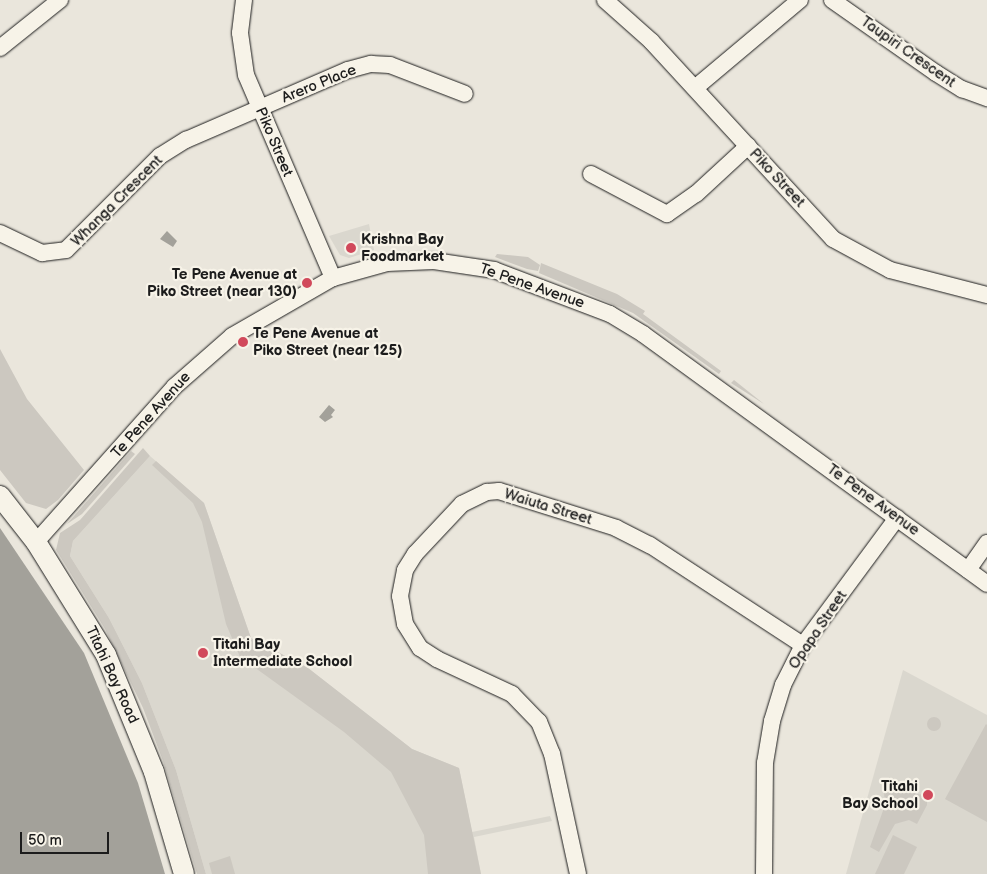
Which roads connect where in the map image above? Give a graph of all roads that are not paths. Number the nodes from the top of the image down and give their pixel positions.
1 (60, 0) edge
2 (244, 0) edge
3 (605, 0) edge
4 (800, 0) edge
5 (832, 0) edge
6 (0, 48) edge
7 (694, 88) junction
8 (465, 94) dead end
9 (987, 98) edge
10 (259, 108) junction
11 (748, 146) junction
12 (591, 174) dead end
13 (0, 233) edge
14 (333, 278) junction
15 (987, 295) edge
16 (0, 496) edge
17 (897, 518) junction
18 (36, 542) junction
19 (987, 543) edge
20 (968, 570) junction
21 (987, 584) edge
22 (803, 645) junction
23 (184, 874) edge
24 (578, 874) edge
25 (764, 874) edge

1 - 6 street
2 - 10 street, Piko Street
3 - 7 street, Piko Street
4 - 7 street
5 - 9 street, Taupiri Crescent
7 - 11 street, Piko Street
8 - 10 street, Arero Place
10 - 13 street, Whanga Crescent
10 - 14 street, Piko Street
11 - 12 street
11 - 15 street, Piko Street
14 - 17 street, Te Pene Avenue
14 - 18 street, Te Pene Avenue
16 - 18 main road, Titahi Bay Road
17 - 20 street, Te Pene Avenue
17 - 22 street, Opapa Street
18 - 23 main road, Titahi Bay Road
19 - 20 street
20 - 21 street, Te Pene Avenue
22 - 24 street, Waiuta Street
22 - 25 street, Opapa Street

